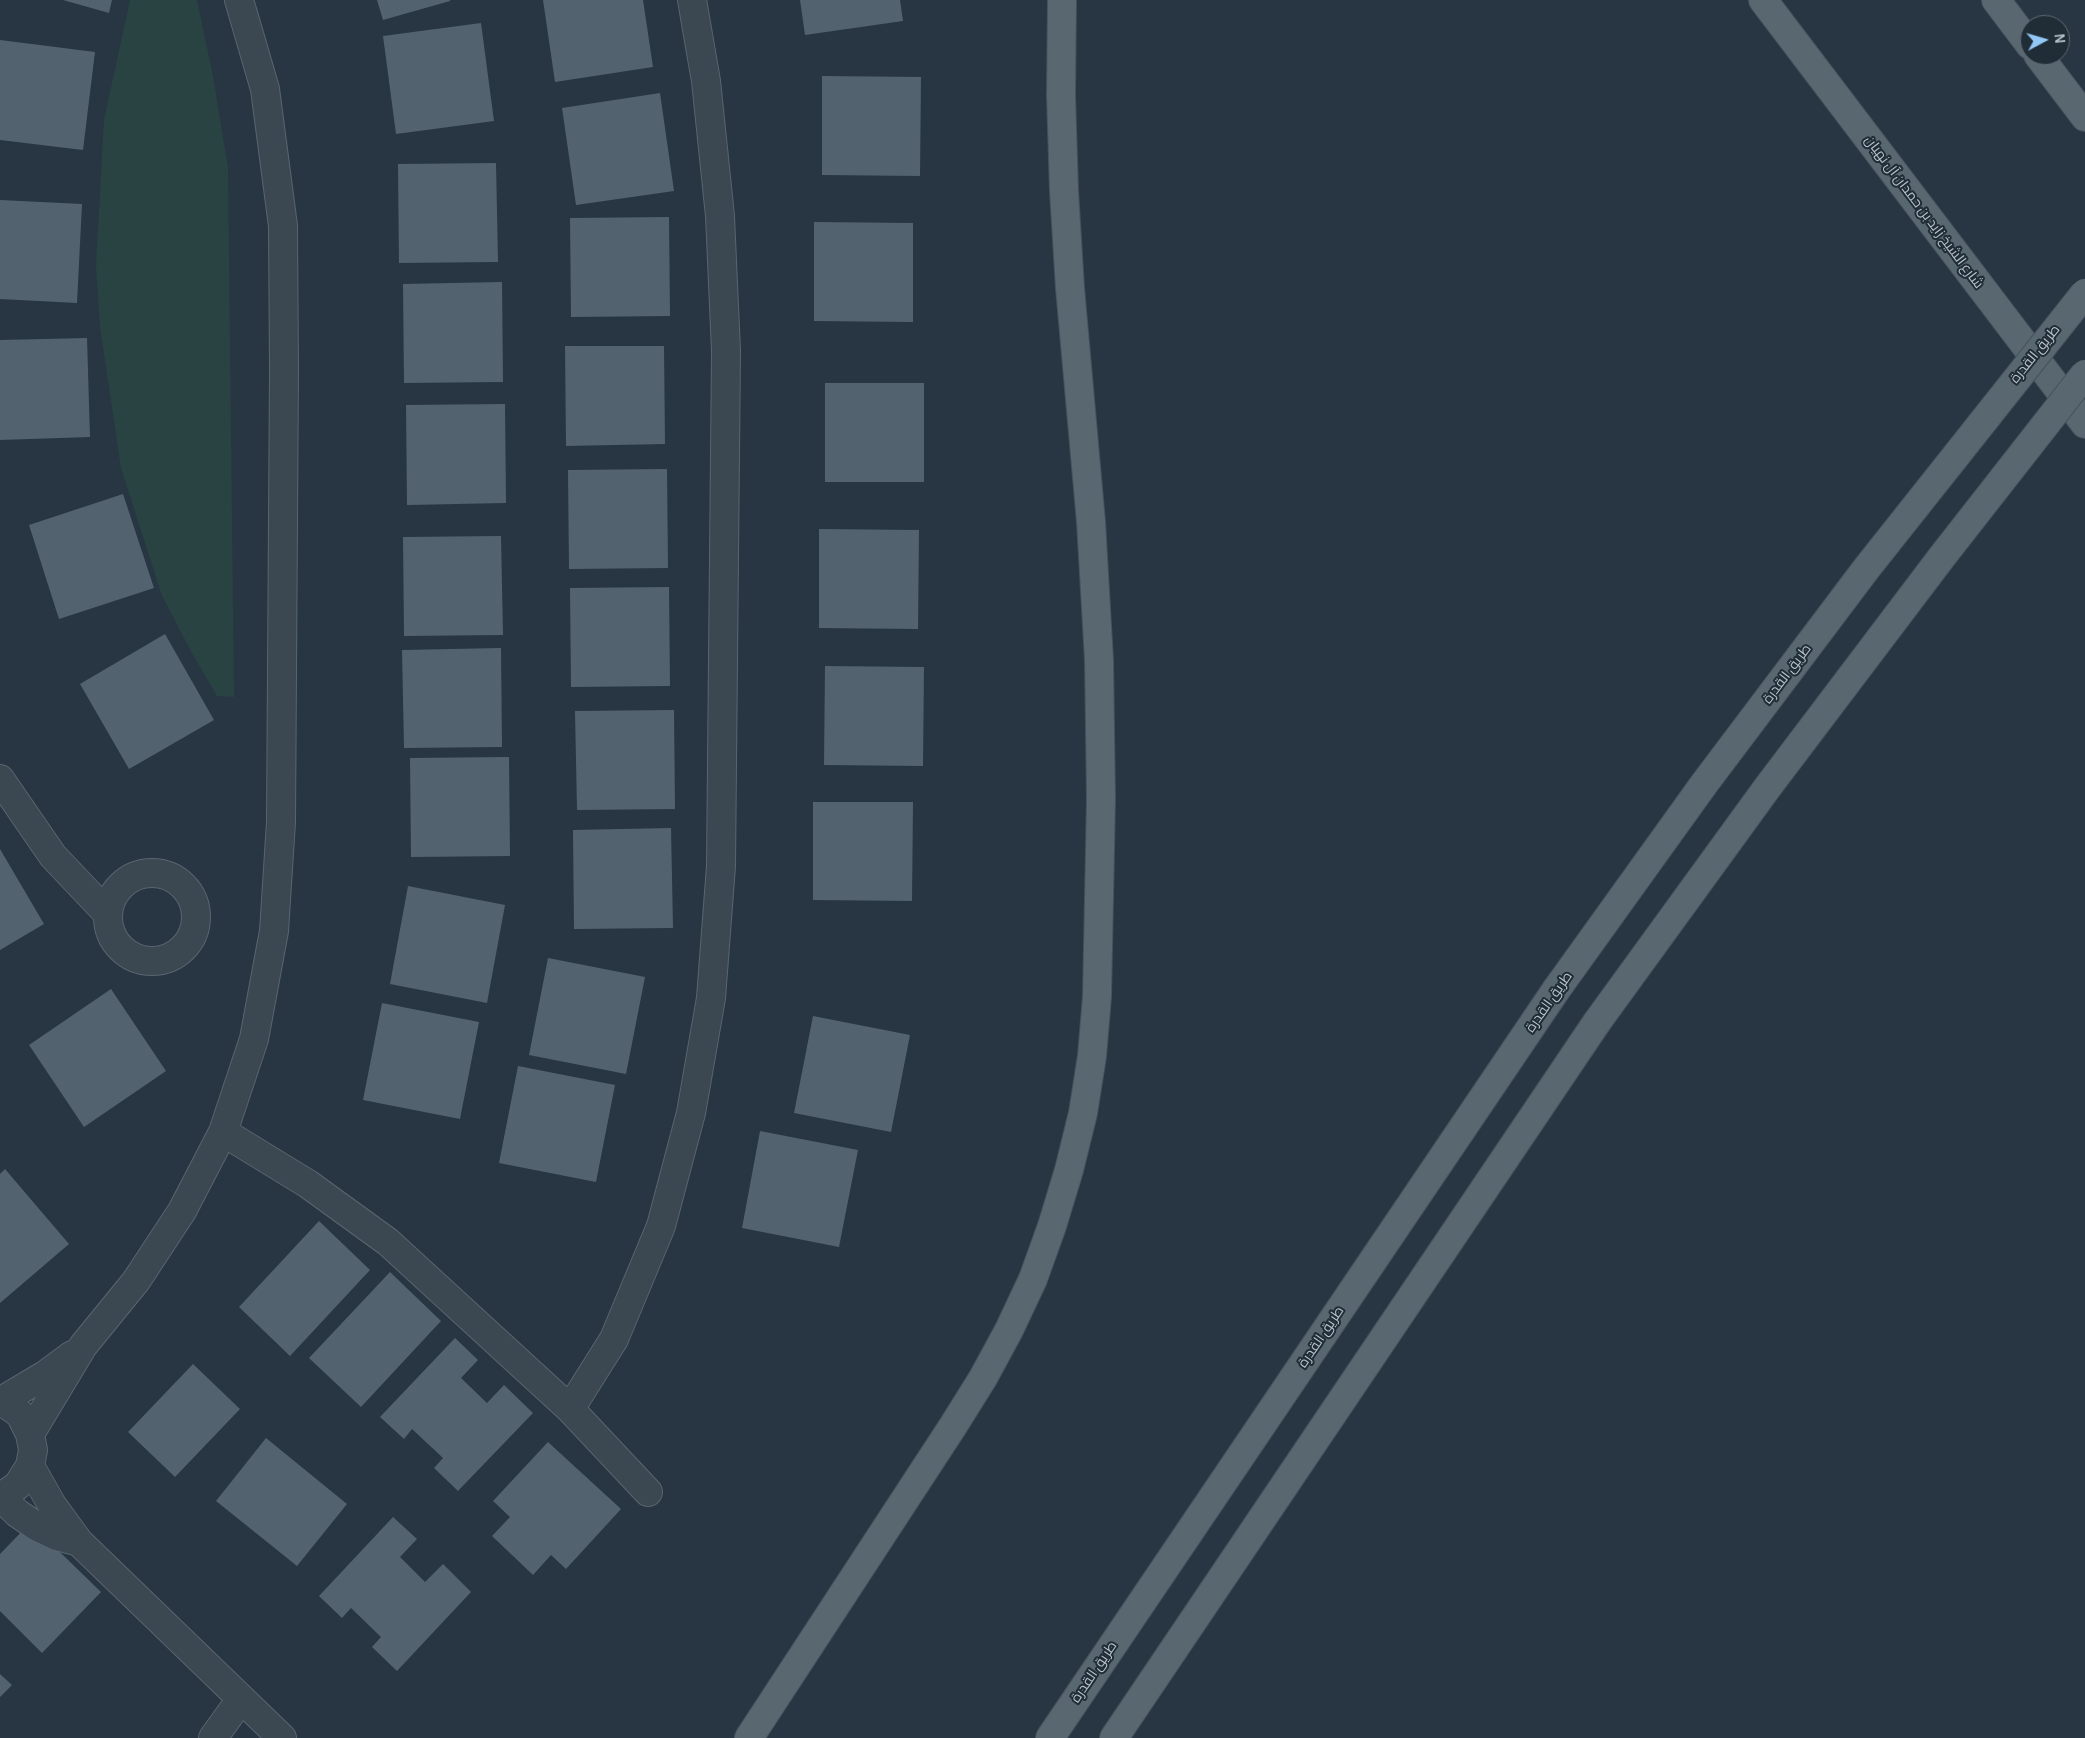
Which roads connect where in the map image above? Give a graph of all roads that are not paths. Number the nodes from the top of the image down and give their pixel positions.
1 (239, 0) edge
2 (692, 0) edge
3 (1062, 0) edge
4 (1763, 0) edge
5 (1996, 0) edge
6 (2020, 31) edge
7 (2045, 65) edge
8 (2085, 118) edge
9 (2085, 293) edge
10 (2085, 374) edge
11 (2085, 424) edge
12 (0, 779) edge
13 (107, 913) dead end
14 (223, 1132) junction
15 (83, 1346) junction
16 (2, 1400) edge
17 (570, 1410) junction
18 (30, 1434) junction
19 (30, 1466) junction
20 (648, 1492) dead end
21 (0, 1498) edge
22 (79, 1542) junction
23 (242, 1699) junction
24 (213, 1738) edge
25 (282, 1738) edge
26 (749, 1738) edge
27 (1050, 1738) edge
28 (1114, 1738) edge

1 - 14 street
2 - 17 street
3 - 26 main road
4 - 11 main road, شارع الشيخ زايد بن حمدان آل نهيان
5 - 6 main road
7 - 8 main road
9 - 27 main road, طريق القدرة, bridge
10 - 28 main road, bridge
12 - 13 street
14 - 15 street
14 - 17 street
15 - 16 street
15 - 18 street
16 - 18 street
17 - 20 street
18 - 19 street
19 - 21 street
19 - 22 street
21 - 22 street
22 - 23 street
23 - 24 street
23 - 25 street

